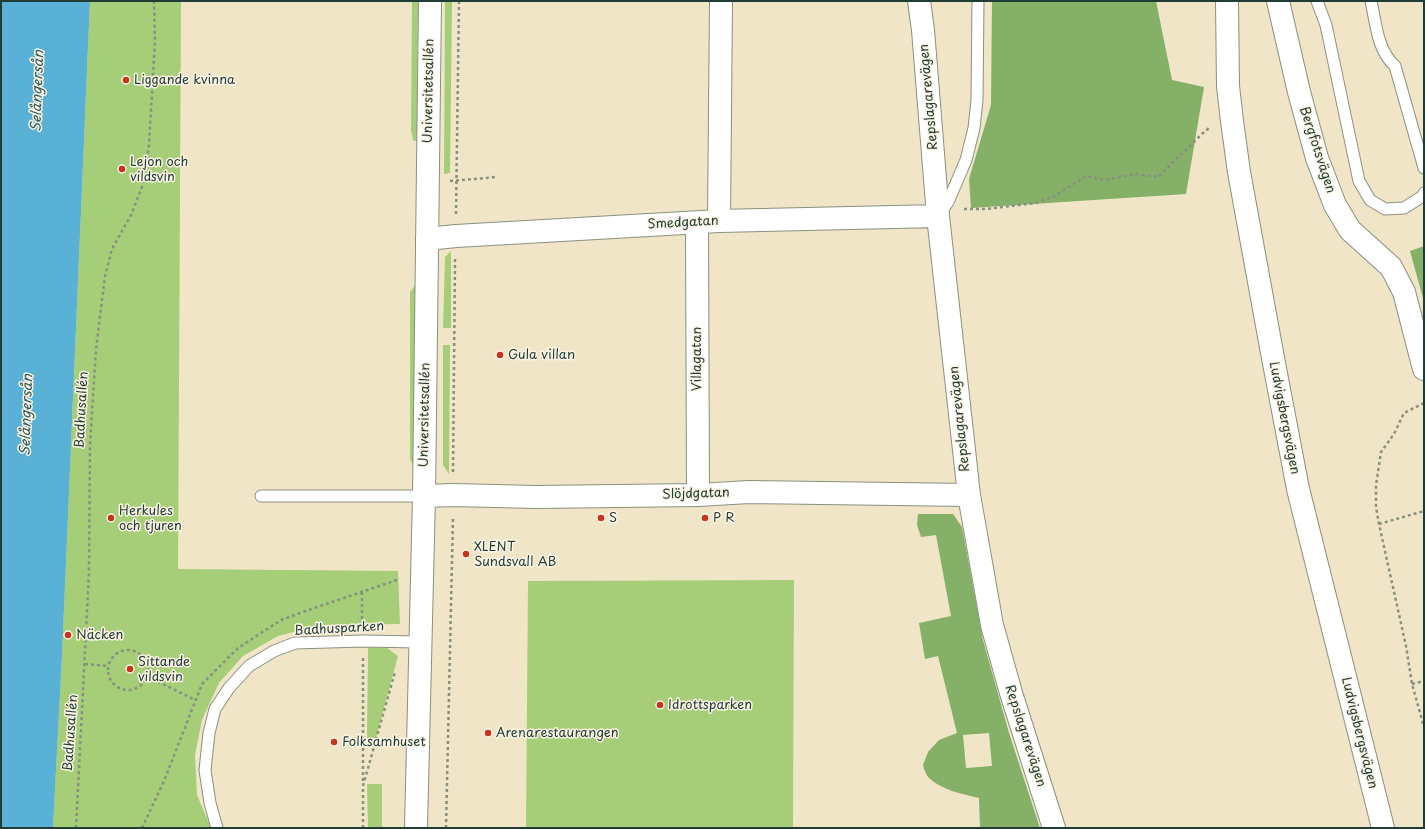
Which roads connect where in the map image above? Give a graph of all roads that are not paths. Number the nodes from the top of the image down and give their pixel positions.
1 (430, 1) edge
2 (721, 1) edge
3 (919, 1) edge
4 (978, 1) edge
5 (1227, 1) edge
6 (1278, 1) edge
7 (1317, 1) edge
8 (1371, 1) edge
9 (1424, 168) edge
10 (1424, 193) edge
11 (948, 213) junction
12 (719, 221) junction
13 (697, 223) junction
14 (427, 239) junction
15 (1424, 369) edge
16 (698, 495) junction
17 (969, 495) junction
18 (261, 496) dead end
19 (424, 496) junction
20 (412, 641) junction
21 (217, 828) edge
22 (416, 828) edge
23 (1054, 828) edge
24 (1383, 828) edge

1 - 14 street, Universitetsallén
2 - 12 street
3 - 11 street, Repslagarevägen
4 - 11 lane
5 - 24 street, Ludvigsbergsvägen
6 - 15 street, Bergfotsvägen
7 - 10 lane
8 - 9 lane
11 - 12 street, Smedgatan
11 - 17 street, Repslagarevägen
12 - 13 street, Smedgatan
13 - 14 street, Smedgatan
13 - 16 street, Villagatan
14 - 19 street, Universitetsallén
16 - 17 street, Slöjdgatan
16 - 19 street, Slöjdgatan
17 - 23 street, Repslagarevägen
18 - 19 lane
19 - 20 street, Universitetsallén
20 - 21 lane, Badhusparken
20 - 22 street, Universitetsallén

